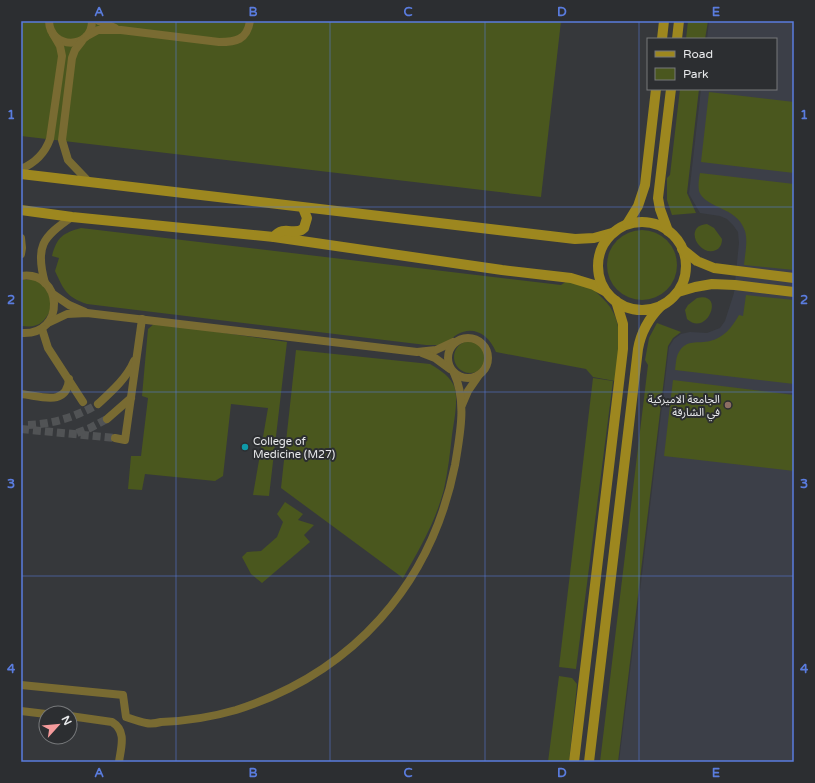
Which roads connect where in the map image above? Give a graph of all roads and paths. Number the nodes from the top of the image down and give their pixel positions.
1 (42, 21) edge
2 (49, 21) edge
3 (92, 21) edge
4 (99, 21) edge
5 (250, 21) edge
6 (664, 21) edge
7 (679, 21) edge
8 (121, 30) junction
9 (52, 32) junction
10 (84, 38) junction
11 (662, 38) edge
12 (677, 38) edge
13 (656, 90) edge
14 (671, 90) edge
15 (21, 169) edge
16 (21, 174) edge
17 (89, 182) junction
18 (302, 208) junction
19 (21, 210) edge
20 (72, 217) junction
21 (627, 224) junction
22 (668, 230) junction
23 (612, 233) junction
24 (21, 238) edge
25 (274, 238) junction
26 (682, 250) junction
27 (21, 254) edge
28 (724, 270) junction
29 (21, 276) edge
30 (794, 278) edge
31 (46, 283) junction
32 (722, 284) junction
33 (605, 290) junction
34 (678, 292) junction
35 (794, 292) edge
36 (53, 294) junction
37 (616, 301) junction
38 (660, 306) junction
39 (87, 313) junction
40 (142, 319) junction
41 (45, 326) junction
42 (21, 333) edge
43 (454, 342) junction
44 (417, 352) junction
45 (137, 354) junction
46 (452, 371) junction
47 (479, 375) junction
48 (69, 379) junction
49 (21, 394) edge
50 (131, 398) junction
51 (83, 402) dead end
52 (98, 404) tunnel mouth
53 (461, 409) junction
54 (107, 419) tunnel mouth
55 (115, 438) tunnel mouth
56 (21, 685) edge
57 (21, 711) edge
58 (38, 713) edge
59 (78, 717) edge
60 (119, 762) edge
61 (574, 762) edge
62 (589, 762) edge

1 - 9 street
2 - 9 street
3 - 10 street
4 - 8 street
5 - 8 street
6 - 11 street
7 - 12 street
8 - 10 street
9 - 10 street
9 - 15 street
10 - 17 street
13 - 21 street
14 - 22 street
16 - 17 street
17 - 18 street
18 - 23 street
18 - 25 street
19 - 20 street
20 - 25 street
20 - 31 street
21 - 22 street
21 - 23 street
22 - 26 street
23 - 33 street
24 - 27 street
25 - 33 street
26 - 28 street
26 - 34 street
28 - 30 street
28 - 32 street
29 - 31 street
31 - 36 street
32 - 34 street
32 - 35 street
33 - 37 street
34 - 38 street
36 - 39 street
36 - 41 street
37 - 38 street
37 - 61 street
38 - 62 street
39 - 40 street
39 - 41 street
40 - 44 street
40 - 45 street
41 - 42 street
41 - 48 street
43 - 44 street
43 - 46 street
43 - 47 street
44 - 46 street
45 - 50 street
45 - 52 street
46 - 47 street
46 - 53 street
47 - 53 street
48 - 49 street
48 - 51 street
50 - 54 street
50 - 55 street
53 - 56 street
57 - 58 street
59 - 60 street

